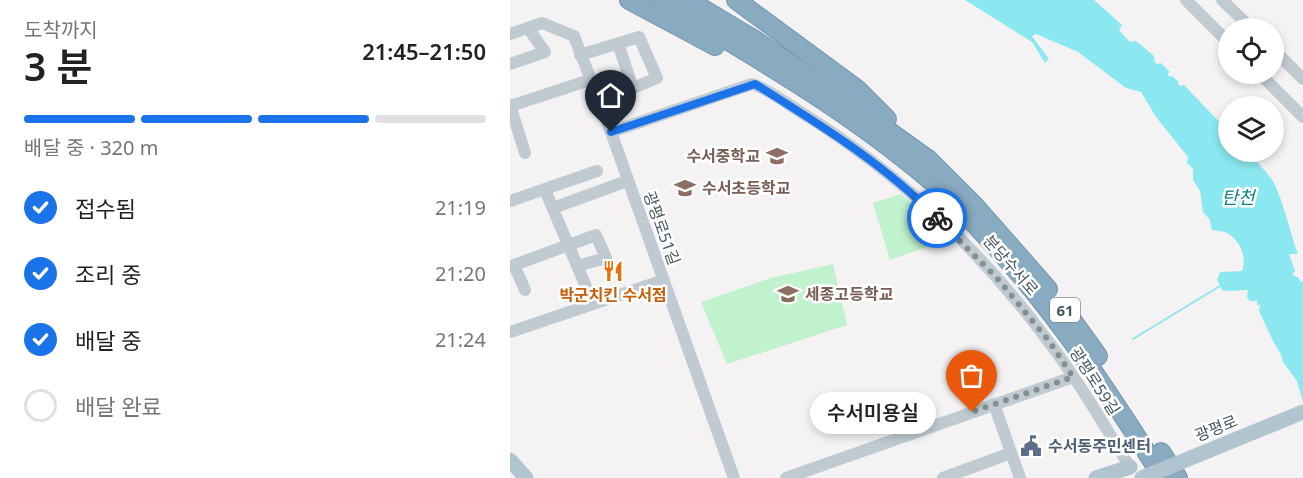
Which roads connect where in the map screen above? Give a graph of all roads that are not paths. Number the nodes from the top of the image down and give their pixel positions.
1 (629, 0) edge
2 (660, 0) edge
3 (688, 0) edge
4 (736, 0) edge
5 (1186, 0) edge
6 (1222, 0) edge
7 (1241, 18) edge
8 (528, 28) junction
9 (1218, 32) edge
10 (510, 34) edge
11 (618, 44) dead end
12 (580, 55) junction
13 (1284, 60) edge
14 (510, 64) edge
15 (786, 76) junction
16 (1303, 79) edge
17 (590, 80) junction
18 (1270, 84) edge
19 (510, 105) edge
20 (1303, 117) edge
21 (611, 132) junction
22 (525, 153) dead end
23 (929, 160) junction
24 (597, 171) dead end
25 (627, 181) junction
26 (545, 189) junction
27 (510, 201) edge
28 (552, 208) junction
29 (568, 245) junction
30 (512, 266) edge
31 (577, 266) junction
32 (664, 280) junction
33 (525, 290) dead end
34 (593, 303) junction
35 (510, 332) edge
36 (1073, 377) junction
37 (994, 404) junction
38 (1303, 412) edge
39 (1011, 453) junction
40 (510, 460) edge
41 (1130, 466) joint
42 (526, 478) edge
43 (734, 478) edge
44 (786, 478) edge
45 (943, 478) edge
46 (1020, 478) edge
47 (1096, 478) edge
48 (1142, 478) edge
49 (1163, 478) edge
50 (1178, 478) edge

1 - 15 highway
2 - 15 highway, 분당수서로 / 61
3 - 23 highway, 분당수서로 / 61
4 - 23 highway
5 - 9 street
6 - 7 street
8 - 10 street, 광평로51길
8 - 12 street, 광평로51길
8 - 14 street
11 - 12 street
12 - 17 street, 광평로51길
13 - 16 street
15 - 49 highway, 분당수서로 / 61
17 - 19 street
17 - 21 street, 광평로51길
18 - 20 street
19 - 22 street
21 - 25 street, 광평로51길
21 - 36 street, 광평로59길
23 - 50 highway, 분당수서로 / 61
24 - 26 street
25 - 28 street
25 - 32 street, 광평로51길
26 - 27 street
26 - 28 street
28 - 29 street
29 - 30 street
29 - 31 street
29 - 31 street
30 - 33 street
31 - 34 street
32 - 34 street
32 - 43 street, 광평로51길
34 - 35 street
36 - 37 street
36 - 41 street, 광평로59길
37 - 39 street
37 - 44 street
38 - 48 main road, 광평로, bridge
39 - 45 street
39 - 46 street
40 - 42 main road
41 - 47 main road

